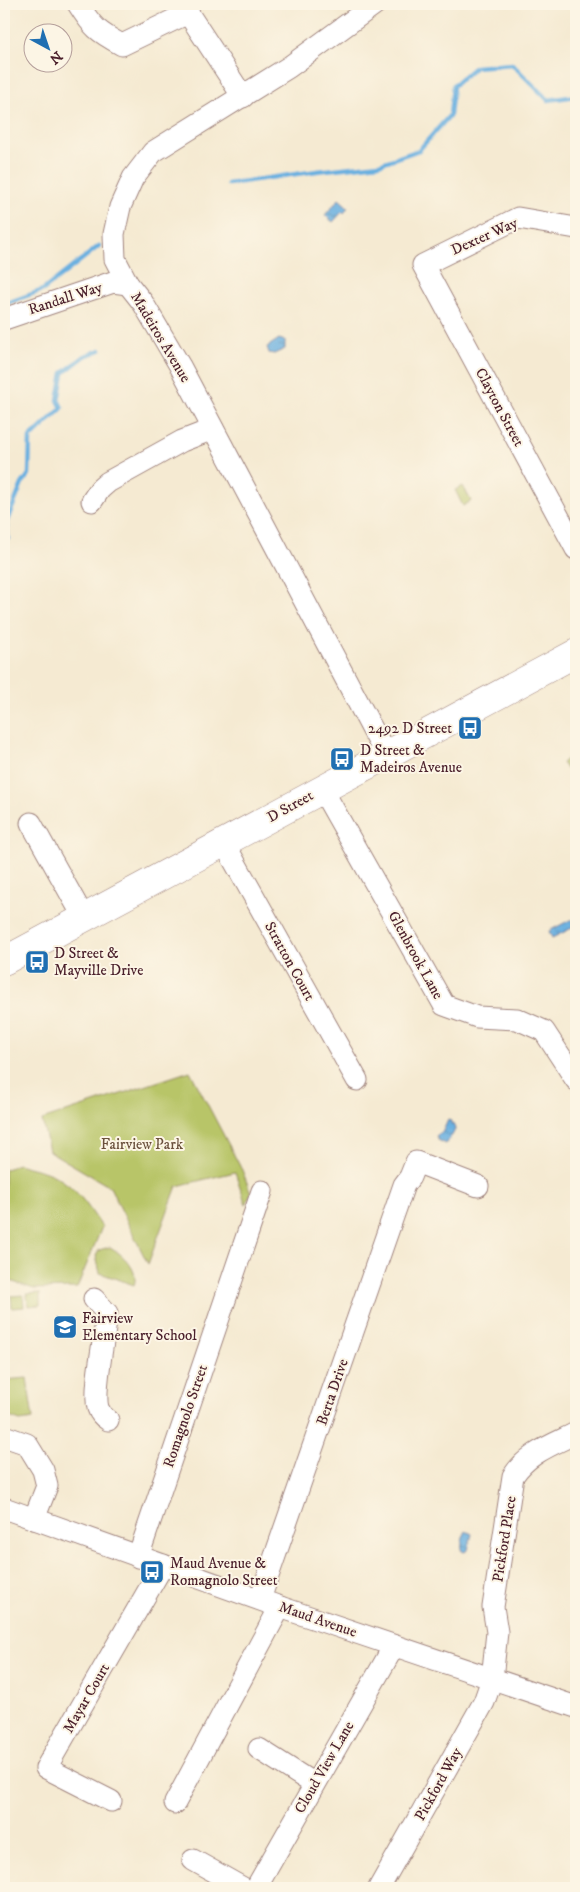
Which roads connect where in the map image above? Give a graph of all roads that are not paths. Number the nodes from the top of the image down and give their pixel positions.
1 (78, 4) edge
2 (375, 4) edge
3 (243, 97) junction
4 (576, 228) edge
5 (423, 265) joint
6 (128, 284) junction
7 (4, 319) edge
8 (213, 429) junction
9 (92, 501) dead end
10 (576, 549) edge
11 (576, 653) edge
12 (386, 755) junction
13 (322, 789) junction
14 (31, 823) dead end
15 (224, 842) junction
16 (84, 918) junction
17 (4, 961) edge
18 (357, 1080) dead end
19 (576, 1080) edge
20 (478, 1186) dead end
21 (262, 1190) dead end
22 (94, 1299) dead end
23 (108, 1420) dead end
24 (576, 1433) edge
25 (4, 1436) edge
26 (4, 1508) edge
27 (34, 1519) junction
28 (138, 1557) junction
29 (163, 1565) junction
30 (260, 1599) junction
31 (280, 1607) junction
32 (394, 1646) junction
33 (492, 1679) junction
34 (576, 1707) edge
35 (259, 1749) dead end
36 (314, 1784) junction
37 (111, 1801) dead end
38 (175, 1803) dead end
39 (193, 1860) dead end
40 (243, 1888) edge
41 (256, 1888) edge
42 (379, 1888) edge

1 - 3 street
2 - 3 street, Madeiros Avenue
3 - 6 street, Madeiros Avenue
4 - 5 street, Dexter Way
5 - 10 street, Clayton Street
6 - 7 street, Randall Way
6 - 8 street, Madeiros Avenue
8 - 9 street
8 - 12 street, Madeiros Avenue
11 - 12 main road, D Street
12 - 13 main road, D Street
13 - 15 main road, D Street
13 - 19 street, Glenbrook Lane
14 - 16 street
15 - 16 main road, D Street
15 - 18 street, Stratton Court
16 - 17 main road, D Street
20 - 30 street, Berta Drive
21 - 28 street, Romagnolo Street
22 - 23 street
24 - 33 street, Pickford Place
25 - 27 street
26 - 27 street, Maud Avenue
27 - 28 street, Maud Avenue
28 - 29 street, Maud Avenue
29 - 30 street, Maud Avenue
29 - 37 street, Mayar Court
30 - 31 street, Maud Avenue
31 - 32 street, Maud Avenue
31 - 38 street
32 - 33 street, Maud Avenue
32 - 36 street, Cloud View Lane
33 - 34 street, Maud Avenue
33 - 42 street, Pickford Way
35 - 36 street
36 - 41 street, Cloud View Lane
39 - 40 street

